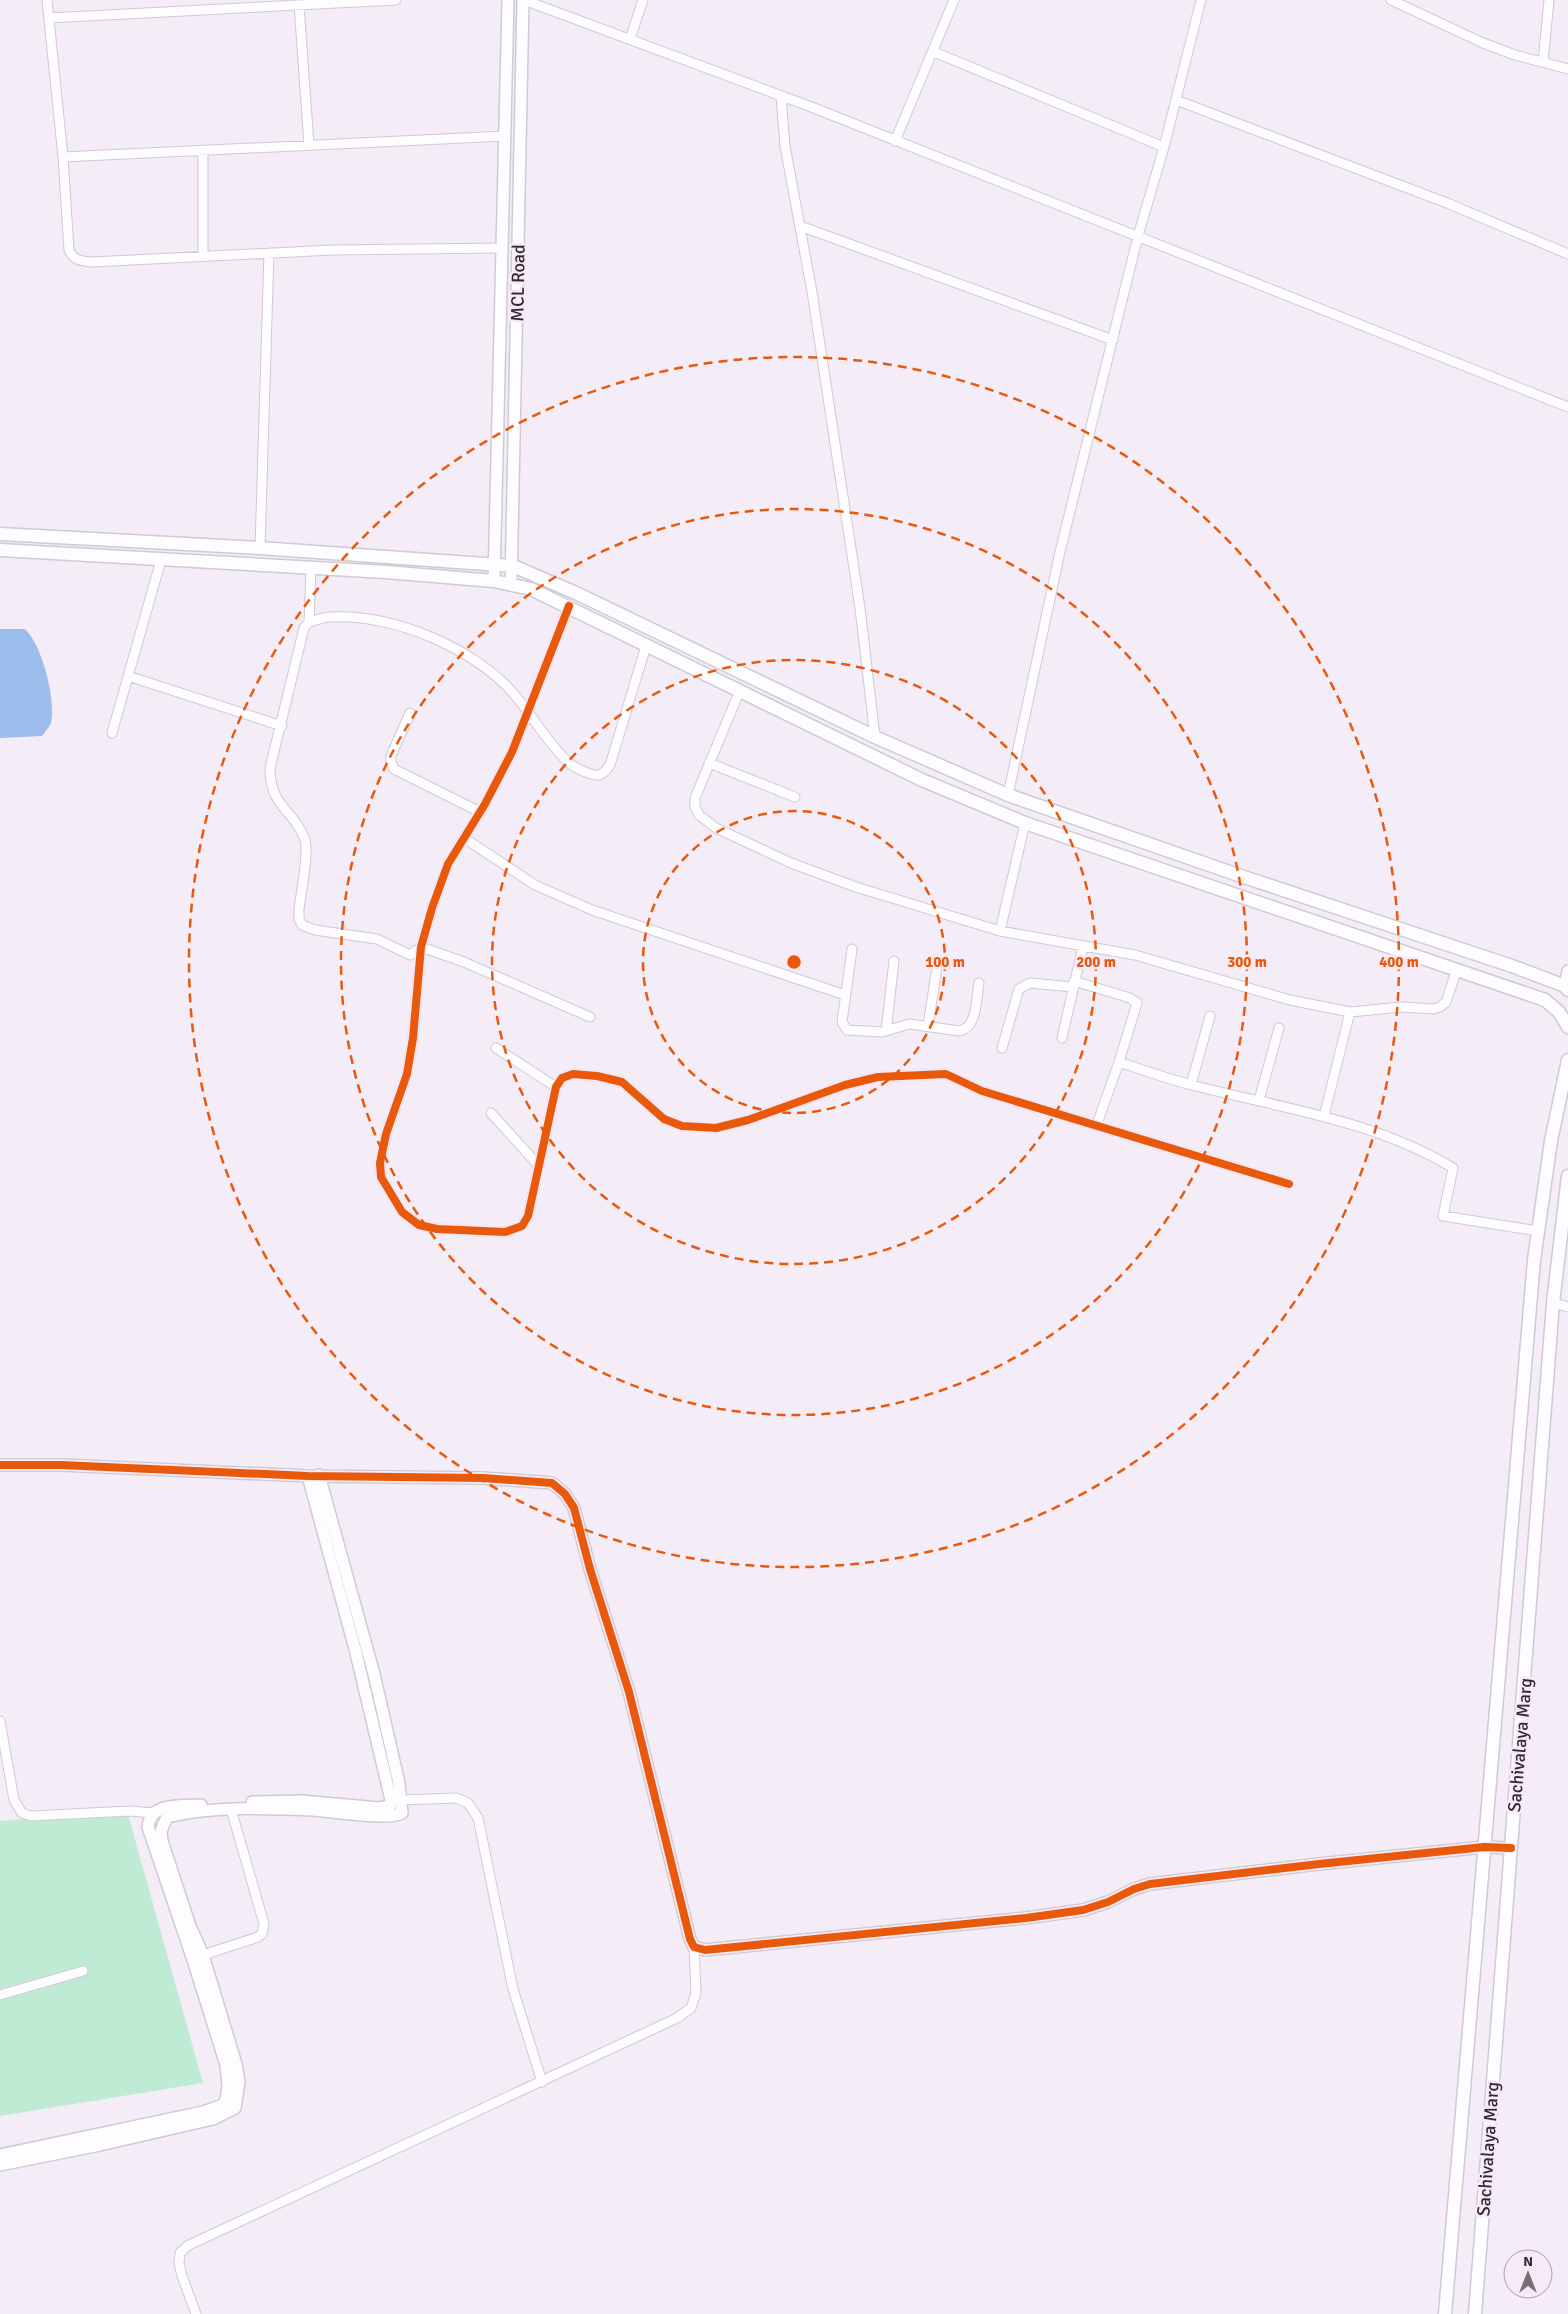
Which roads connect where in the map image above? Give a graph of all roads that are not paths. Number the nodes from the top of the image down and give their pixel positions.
1 (48, 0) edge
2 (396, 0) edge
3 (508, 0) edge
4 (523, 0) edge
5 (643, 0) edge
6 (954, 0) edge
7 (1201, 0) edge
8 (1391, 0) edge
9 (1549, 0) edge
10 (299, 5) junction
11 (49, 18) junction
12 (630, 38) junction
13 (934, 52) junction
14 (1543, 62) junction
15 (1568, 69) edge
16 (781, 96) junction
17 (1176, 100) junction
18 (505, 136) junction
19 (895, 141) junction
20 (309, 145) junction
21 (1164, 148) junction
22 (203, 150) junction
23 (63, 157) junction
24 (800, 226) junction
25 (1138, 236) junction
26 (502, 248) junction
27 (270, 253) junction
28 (1568, 254) edge
29 (203, 256) junction
30 (1114, 340) junction
31 (1568, 407) edge
32 (0, 534) edge
33 (260, 548) junction
34 (0, 550) edge
35 (161, 560) junction
36 (495, 563) junction
37 (513, 566) junction
38 (311, 569) junction
39 (494, 581) junction
40 (511, 584) junction
41 (569, 606) junction
42 (309, 622) junction
43 (646, 646) junction
44 (128, 676) junction
45 (740, 690) junction
46 (526, 711) junction
47 (410, 713) dead end
48 (282, 726) junction
49 (112, 733) dead end
50 (875, 737) junction
51 (926, 759) junction
52 (709, 763) junction
53 (918, 778) junction
54 (1008, 795) junction
55 (795, 797) dead end
56 (480, 812) junction
57 (1025, 823) junction
58 (464, 838) junction
59 (1000, 931) junction
60 (1083, 946) junction
61 (421, 947) junction
62 (852, 949) dead end
63 (938, 960) dead end
64 (894, 961) dead end
65 (1458, 970) junction
66 (1568, 971) edge
67 (979, 983) dead end
68 (1074, 984) junction
69 (1566, 988) edge
70 (845, 995) junction
71 (1350, 1012) junction
72 (1210, 1016) dead end
73 (590, 1018) dead end
74 (928, 1026) junction
75 (1568, 1027) edge
76 (1279, 1028) dead end
77 (886, 1031) junction
78 (1062, 1038) dead end
79 (496, 1048) dead end
80 (1002, 1048) dead end
81 (1568, 1060) edge
82 (1119, 1062) junction
83 (1191, 1085) junction
84 (556, 1087) junction
85 (1259, 1100) junction
86 (492, 1113) dead end
87 (1324, 1116) junction
88 (1097, 1124) junction
89 (539, 1166) junction
90 (1289, 1184) dead end
91 (1568, 1184) edge
92 (1538, 1231) junction
93 (1534, 1271) junction
94 (1556, 1274) junction
95 (1553, 1303) junction
96 (1568, 1307) edge
97 (0, 1466) edge
98 (314, 1476) junction
99 (0, 1721) edge
100 (402, 1800) junction
101 (231, 1809) junction
102 (153, 1813) junction
103 (1484, 1847) junction
104 (1511, 1848) junction
105 (694, 1947) junction
106 (203, 1955) junction
107 (83, 1971) dead end
108 (0, 1995) edge
109 (542, 2082) junction
110 (0, 2155) edge
111 (0, 2166) edge
112 (196, 2314) edge
113 (1445, 2314) edge
114 (1475, 2314) edge

1 - 11 street
2 - 10 street
3 - 18 street, MCL Road
4 - 12 street
4 - 37 street, MCL Road
5 - 12 street
6 - 13 street
7 - 17 street
8 - 14 street
9 - 14 street
10 - 11 street
10 - 20 street
11 - 23 street
12 - 16 street
13 - 19 street
13 - 21 street
14 - 15 street
16 - 19 street
16 - 24 street
17 - 21 street
17 - 28 street
18 - 20 street
18 - 26 street, MCL Road
19 - 25 street
20 - 22 street
21 - 25 street
22 - 23 street
22 - 29 street
23 - 29 street
24 - 30 street
24 - 50 street
25 - 30 street
25 - 31 street
26 - 27 street
26 - 36 street, MCL Road
27 - 29 street
27 - 33 street
30 - 54 street
32 - 33 main road
33 - 36 main road
34 - 35 main road
35 - 38 main road
35 - 44 street
36 - 37 main road
36 - 39 street, MCL Road
37 - 40 street, MCL Road
37 - 50 main road
38 - 39 main road
38 - 42 street
39 - 40 main road
40 - 41 main road
41 - 43 main road
41 - 46 street
42 - 46 street
42 - 48 street
43 - 45 main road
43 - 46 street
44 - 48 street
44 - 49 street
45 - 52 street
45 - 53 main road
46 - 56 street
47 - 56 street
48 - 61 street
50 - 51 main road
51 - 53 main road
51 - 54 main road
52 - 55 street
52 - 59 street
53 - 57 main road
54 - 69 main road
56 - 58 street
57 - 59 street
57 - 65 main road
58 - 61 street
58 - 70 street
59 - 60 street
60 - 68 street
60 - 71 street
61 - 73 street
61 - 89 street
62 - 70 street
63 - 74 street
64 - 77 street
65 - 71 street
65 - 75 main road
66 - 69 street
67 - 74 street
68 - 78 street
68 - 80 street
68 - 82 street
70 - 77 street
71 - 87 street
72 - 83 street
74 - 77 street
76 - 85 street
79 - 84 street
81 - 92 main road
82 - 83 street
82 - 88 street
83 - 85 street
84 - 88 street
84 - 89 street
85 - 87 street
86 - 89 street
87 - 92 street
88 - 90 street
91 - 94 main road, Sachivalaya Marg
92 - 93 main road
93 - 94 main road
93 - 103 main road
94 - 95 main road, Sachivalaya Marg
95 - 96 street
95 - 104 main road, Sachivalaya Marg
97 - 98 street
98 - 100 street
98 - 102 street
98 - 105 street
99 - 102 street
100 - 101 street
100 - 109 street
101 - 106 street
101 - 106 street
102 - 110 street
103 - 104 street
103 - 105 street
103 - 113 main road
104 - 114 main road, Sachivalaya Marg
105 - 109 street
106 - 111 street
107 - 108 street
109 - 112 street

